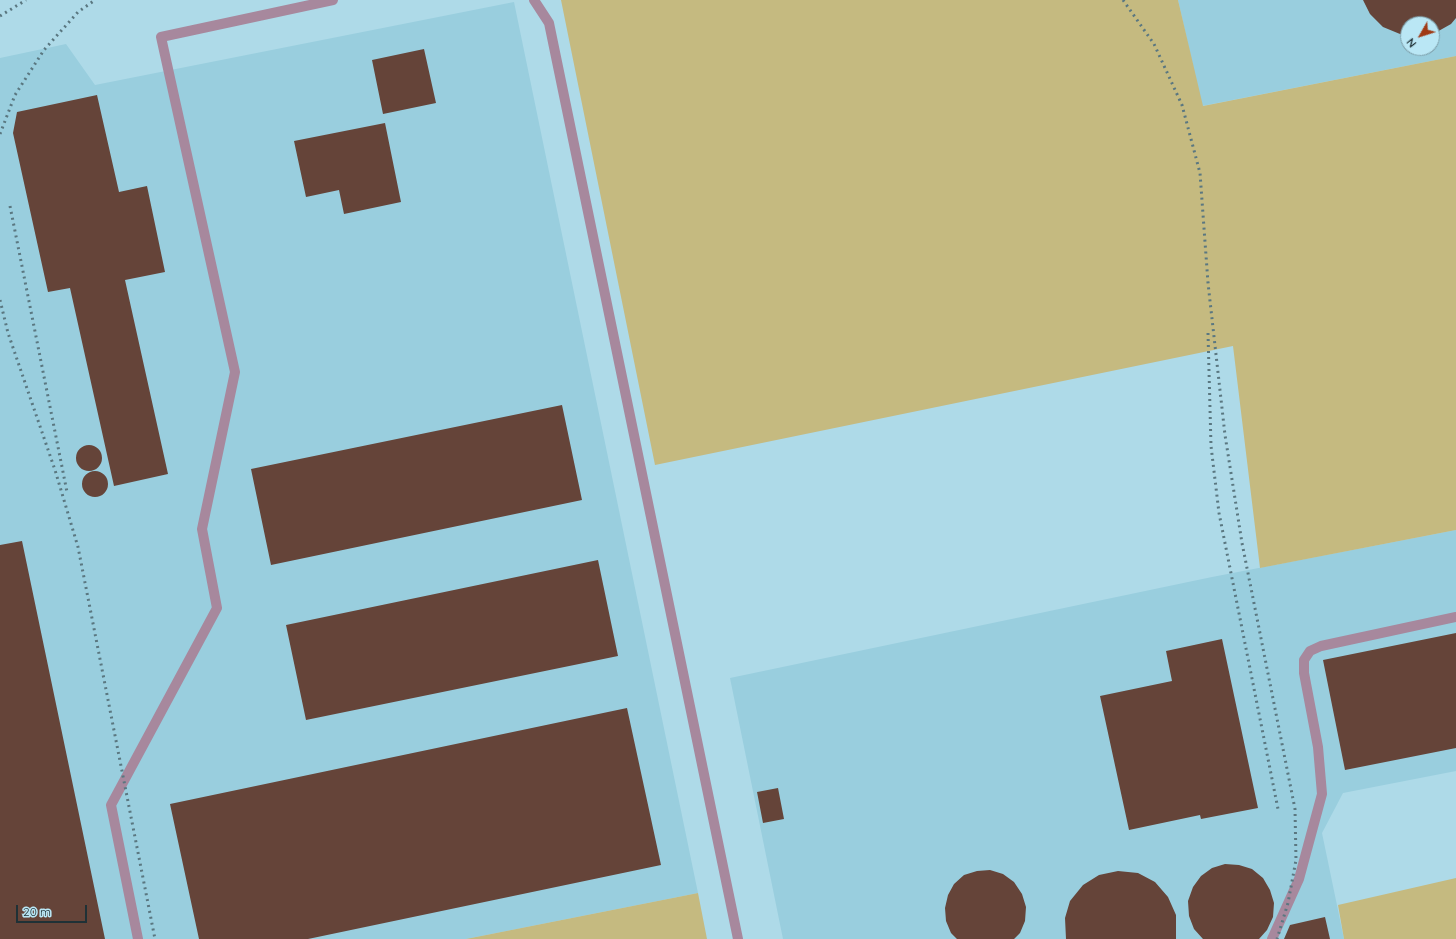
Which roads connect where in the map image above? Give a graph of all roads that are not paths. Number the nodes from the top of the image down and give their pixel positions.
1 (333, 0) edge
2 (534, 0) edge
3 (1456, 617) edge
4 (138, 939) edge
5 (738, 939) edge
6 (1272, 939) edge

1 - 4 lane
2 - 5 lane
3 - 6 lane

